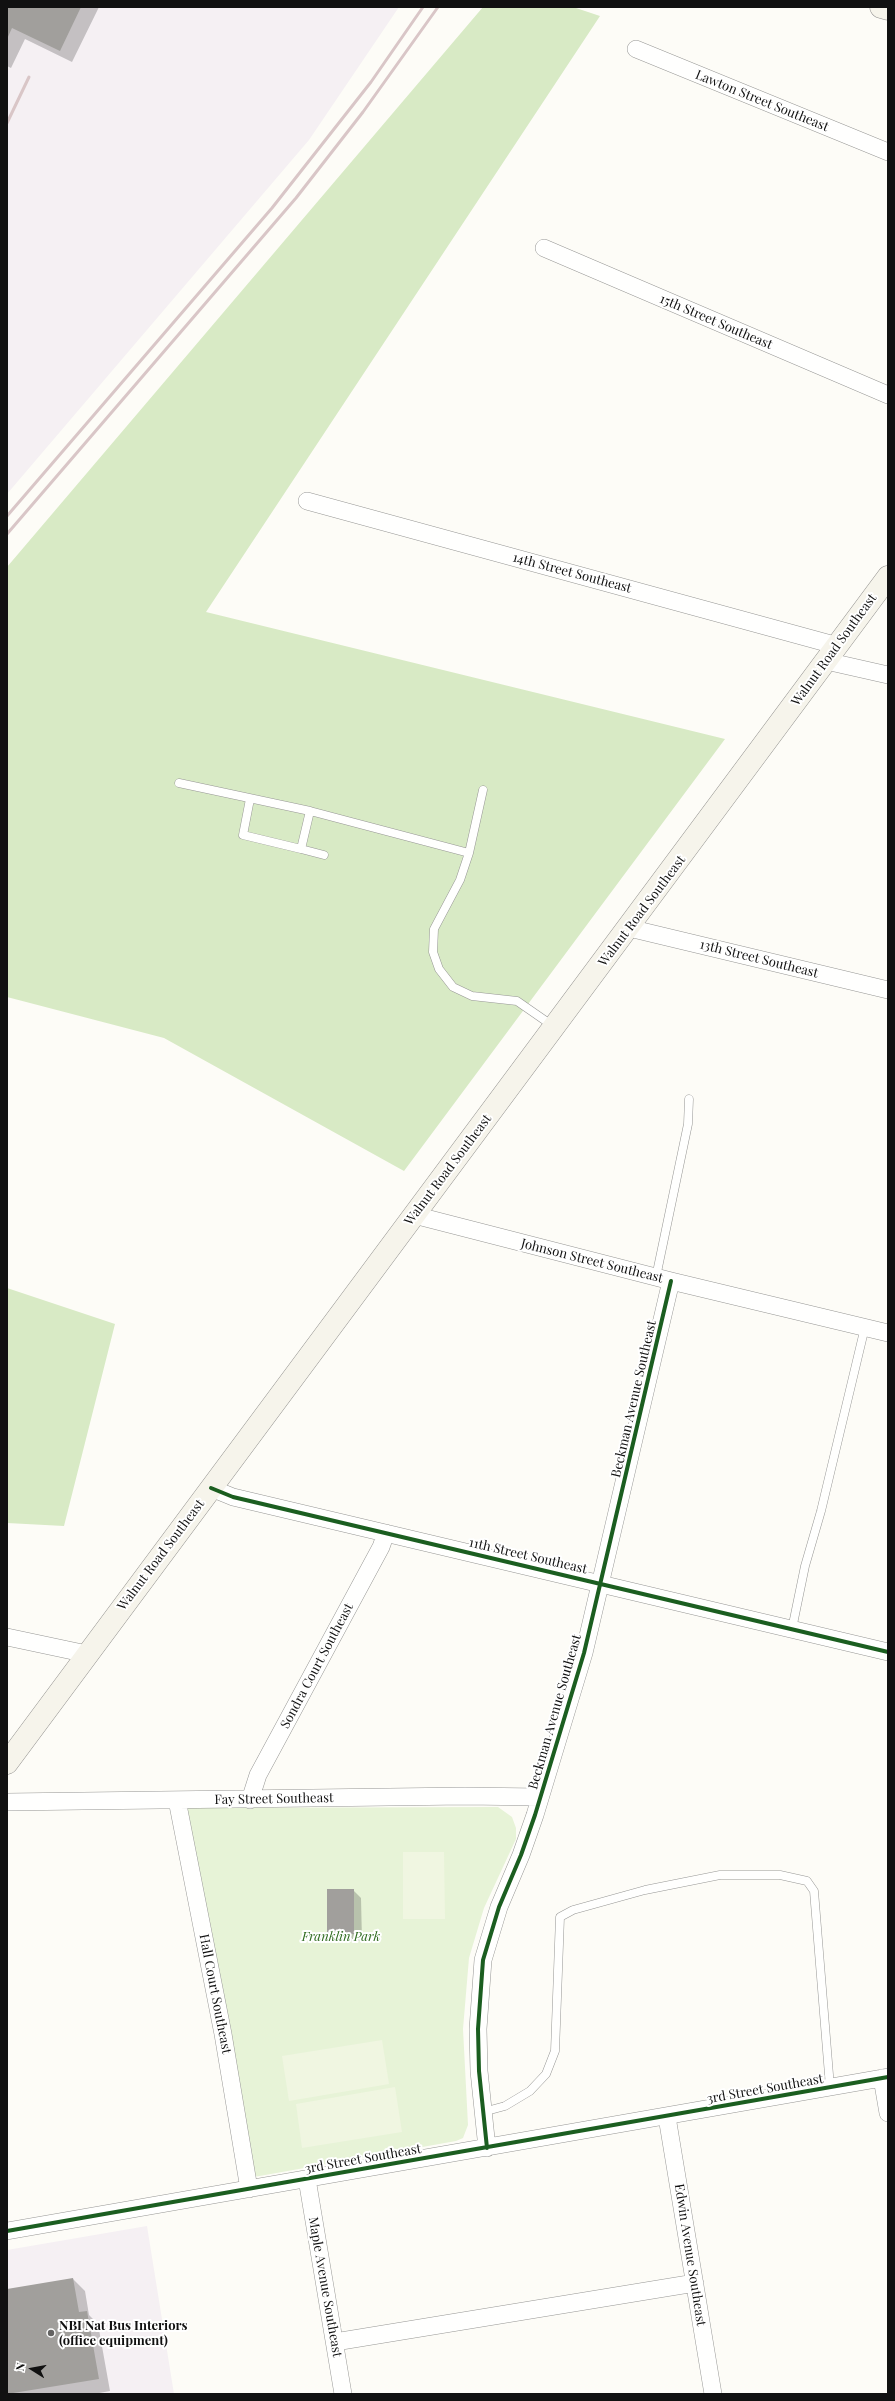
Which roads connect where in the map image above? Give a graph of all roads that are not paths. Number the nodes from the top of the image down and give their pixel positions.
1 (882, 7) edge
2 (888, 9) edge
3 (636, 49) dead end
4 (888, 152) edge
5 (544, 248) dead end
6 (888, 395) edge
7 (307, 501) dead end
8 (888, 577) edge
9 (832, 653) junction
10 (888, 675) edge
11 (179, 783) dead end
12 (483, 790) dead end
13 (250, 799) junction
14 (310, 811) junction
15 (301, 849) junction
16 (469, 853) junction
17 (324, 855) dead end
18 (630, 928) junction
19 (888, 990) edge
20 (555, 1027) junction
21 (689, 1099) dead end
22 (414, 1215) junction
23 (664, 1279) junction
24 (865, 1327) junction
25 (888, 1333) edge
26 (211, 1488) junction
27 (386, 1533) junction
28 (600, 1583) junction
29 (792, 1629) junction
30 (7, 1637) edge
31 (888, 1652) edge
32 (87, 1654) junction
33 (7, 1763) edge
34 (540, 1797) junction
35 (177, 1800) junction
36 (250, 1800) junction
37 (7, 1802) edge
38 (885, 2077) edge
39 (830, 2087) junction
40 (483, 2112) junction
41 (888, 2113) edge
42 (667, 2117) junction
43 (487, 2148) junction
44 (306, 2179) junction
45 (249, 2189) junction
46 (7, 2231) edge
47 (695, 2283) junction
48 (335, 2342) junction
49 (343, 2394) edge
50 (713, 2394) edge

1 - 2 main road
3 - 4 street, Lawton Street Southeast
5 - 6 street, 15th Street Southeast
7 - 9 street, 14th Street Southeast
8 - 9 main road, Walnut Road Southeast
9 - 10 street, 14th Street Southeast
9 - 18 main road, Walnut Road Southeast
11 - 13 lane
12 - 16 lane
13 - 14 lane
13 - 15 lane
14 - 15 lane
14 - 16 lane
15 - 17 lane
16 - 20 lane
18 - 19 street, 13th Street Southeast
18 - 20 main road, Walnut Road Southeast
20 - 22 main road, Walnut Road Southeast
21 - 23 lane
22 - 23 street, Johnson Street Southeast
22 - 26 main road, Walnut Road Southeast
23 - 24 street, Johnson Street Southeast
23 - 28 street, Beckman Avenue Southeast
24 - 25 street, Johnson Street Southeast
24 - 29 lane
26 - 27 street, 11th Street Southeast
26 - 32 main road, Walnut Road Southeast
27 - 28 street, 11th Street Southeast
27 - 36 street, Sondra Court Southeast
28 - 29 street, 11th Street Southeast
28 - 34 street, Beckman Avenue Southeast
29 - 31 street, 11th Street Southeast
30 - 32 street
32 - 33 main road, Walnut Road Southeast
34 - 36 street, Fay Street Southeast
34 - 40 street, Beckman Avenue Southeast
35 - 36 street, Fay Street Southeast
35 - 37 street, Fay Street Southeast
35 - 45 street, Hall Court Southeast
38 - 39 street, 3rd Street Southeast
38 - 41 street
39 - 40 lane
39 - 42 street, 3rd Street Southeast
40 - 43 street, Beckman Avenue Southeast
42 - 43 street, 3rd Street Southeast
42 - 47 street, Edwin Avenue Southeast
43 - 44 street, 3rd Street Southeast
44 - 45 street, 3rd Street Southeast
44 - 48 street, Maple Avenue Southeast
45 - 46 street, 3rd Street Southeast
47 - 48 street
47 - 50 street, Edwin Avenue Southeast
48 - 49 street, Maple Avenue Southeast

